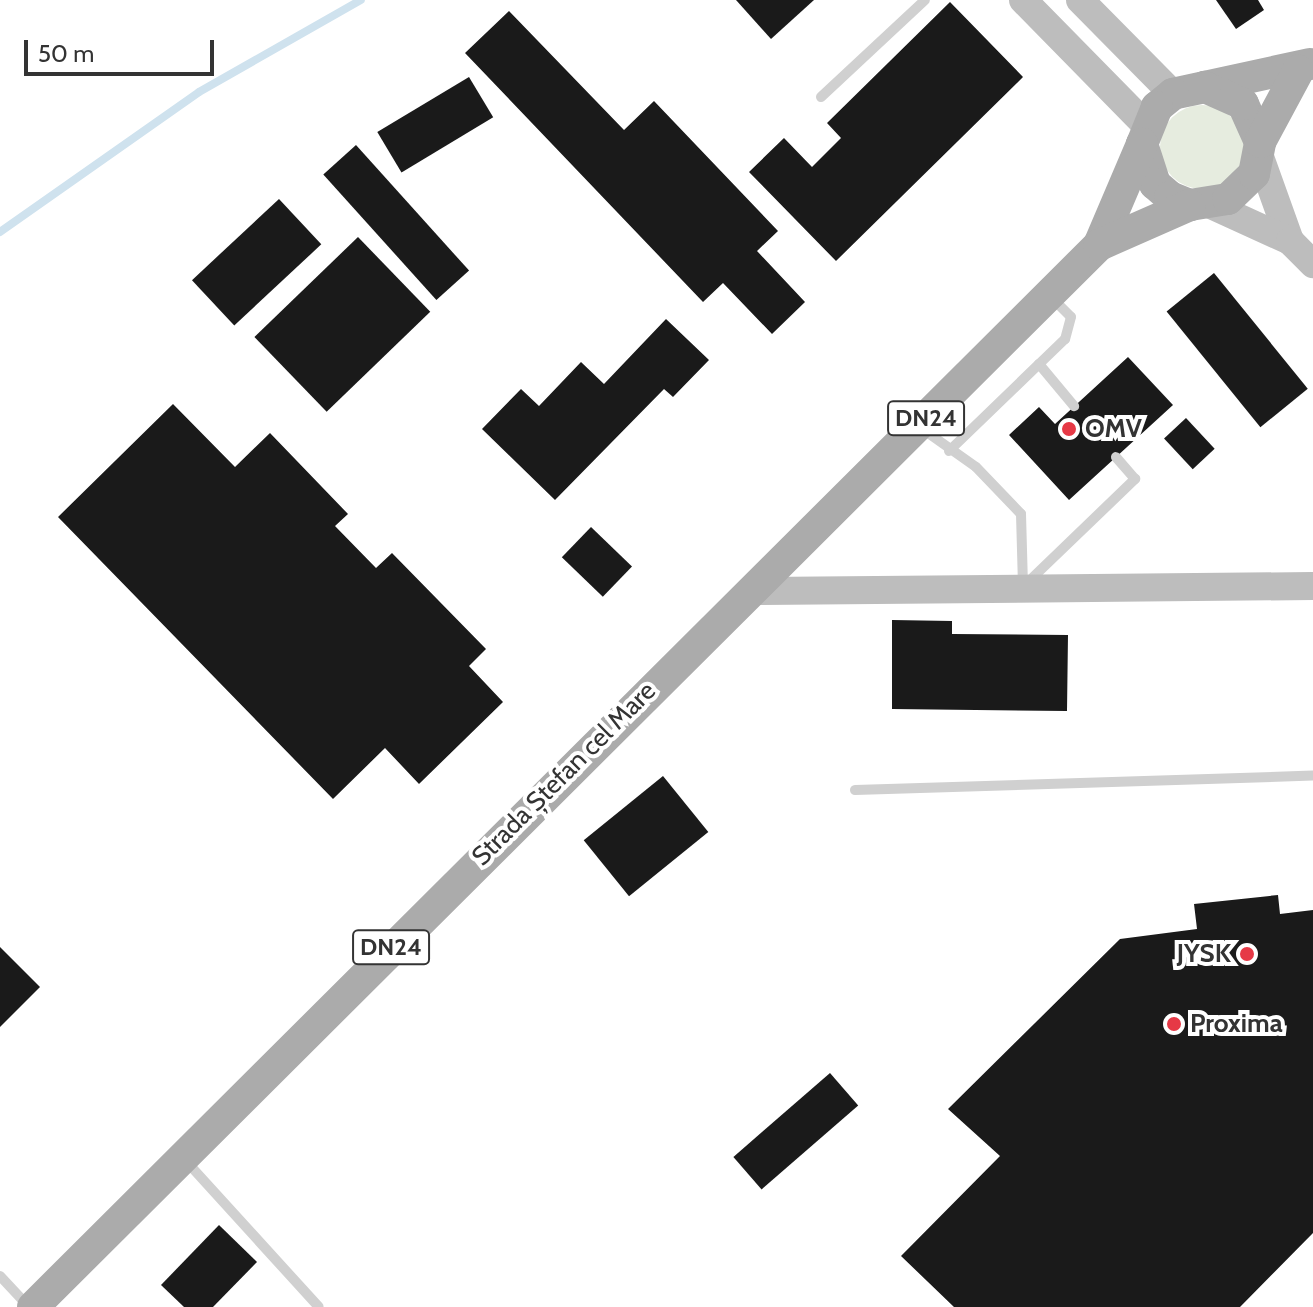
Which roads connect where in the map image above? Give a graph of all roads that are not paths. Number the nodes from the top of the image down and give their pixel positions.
1 (925, 0) edge
2 (1023, 0) edge
3 (1080, 0) edge
4 (1306, 67) edge
5 (1205, 87) junction
6 (1173, 94) junction
7 (821, 97) dead end
8 (1144, 135) junction
9 (1260, 149) junction
10 (1200, 205) junction
11 (1290, 241) junction
12 (1099, 245) junction
13 (1313, 264) edge
14 (1049, 294) junction
15 (1039, 364) junction
16 (1074, 406) dead end
17 (918, 426) junction
18 (949, 451) junction
19 (1116, 457) dead end
20 (1313, 586) edge
21 (1023, 587) junction
22 (752, 591) junction
23 (1313, 776) edge
24 (855, 790) dead end
25 (182, 1157) junction
26 (0, 1276) edge
27 (31, 1307) edge
28 (319, 1307) edge

1 - 7 lane
2 - 8 street
3 - 6 street
4 - 5 main road
4 - 9 main road
5 - 6 main road
5 - 9 main road
6 - 8 main road
8 - 10 main road
8 - 12 main road, Strada Ștefan cel Mare / DN24
9 - 10 main road
9 - 11 street
10 - 11 street
10 - 12 main road, Strada Ștefan cel Mare / DN24
11 - 13 street
12 - 14 main road, Strada Ștefan cel Mare / DN24
14 - 15 lane
14 - 17 main road, Strada Ștefan cel Mare / DN24
15 - 16 lane
15 - 18 lane
17 - 18 lane
17 - 22 main road, Strada Ștefan cel Mare / DN24
18 - 21 lane
19 - 21 lane
20 - 21 street
21 - 22 street
22 - 25 main road, Strada Ștefan cel Mare / DN24
23 - 24 lane
25 - 27 main road, Strada Ștefan cel Mare / DN24
25 - 28 lane
26 - 27 lane

